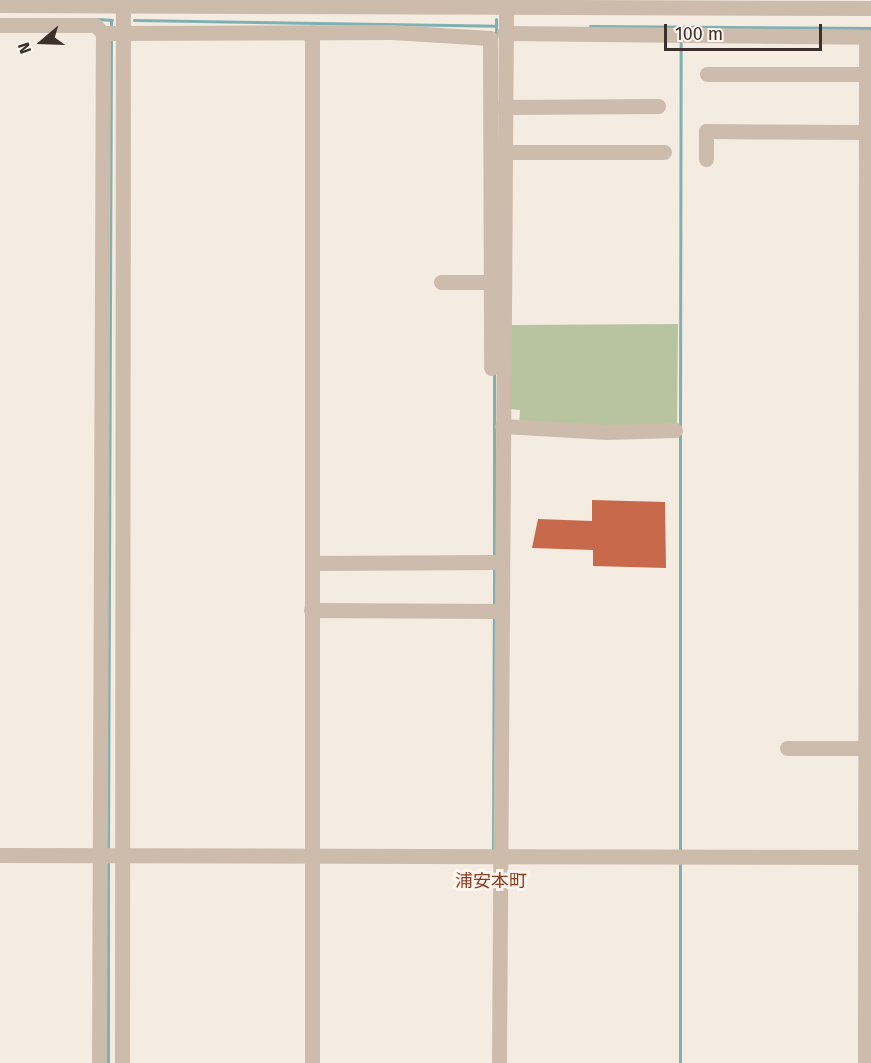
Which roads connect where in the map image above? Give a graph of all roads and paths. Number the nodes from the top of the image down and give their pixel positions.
1 (506, 2) edge
2 (123, 3) edge
3 (0, 5) edge
4 (393, 5) junction
5 (871, 8) edge
6 (0, 25) edge
7 (315, 26) junction
8 (392, 27) junction
9 (112, 33) junction
10 (498, 37) junction
11 (869, 37) edge
12 (707, 74) dead end
13 (869, 74) edge
14 (658, 106) dead end
15 (502, 107) junction
16 (868, 128) edge
17 (498, 149) junction
18 (664, 152) dead end
19 (706, 159) dead end
20 (870, 198) edge
21 (869, 263) edge
22 (496, 280) junction
23 (441, 282) dead end
24 (496, 339) junction
25 (869, 356) edge
26 (491, 368) dead end
27 (502, 426) junction
28 (675, 430) dead end
29 (869, 449) edge
30 (869, 544) edge
31 (496, 562) junction
32 (312, 563) junction
33 (311, 610) junction
34 (496, 611) junction
35 (869, 626) edge
36 (868, 746) edge
37 (787, 748) dead end
38 (0, 855) edge
39 (109, 856) junction
40 (311, 856) junction
41 (500, 856) junction
42 (869, 857) edge
43 (99, 1063) edge
44 (122, 1063) edge
45 (312, 1063) edge
46 (499, 1063) edge
47 (865, 1063) edge

1 - 4 street
1 - 5 street
1 - 10 street
2 - 3 street
2 - 7 street
2 - 9 street
4 - 7 street
4 - 8 street
6 - 9 street
7 - 8 street
7 - 9 street
7 - 32 street
8 - 10 street
9 - 39 street
9 - 39 street
10 - 11 street
10 - 15 street
10 - 17 street
11 - 13 street
12 - 13 street
13 - 16 street
14 - 15 street
15 - 17 street
16 - 19 street
16 - 20 street
17 - 18 street
17 - 22 street
20 - 21 street
21 - 25 street
22 - 23 street
22 - 24 street
24 - 26 street
24 - 27 street
25 - 29 street
27 - 28 street
27 - 31 street
29 - 30 street
30 - 35 street
31 - 32 street
31 - 34 street
32 - 33 street
33 - 34 street
33 - 40 street
34 - 41 street
35 - 36 street
36 - 37 street
36 - 42 street
38 - 39 street
39 - 40 street
39 - 43 street
39 - 44 street
40 - 41 street
40 - 45 street
41 - 42 street
41 - 46 street
42 - 47 street

